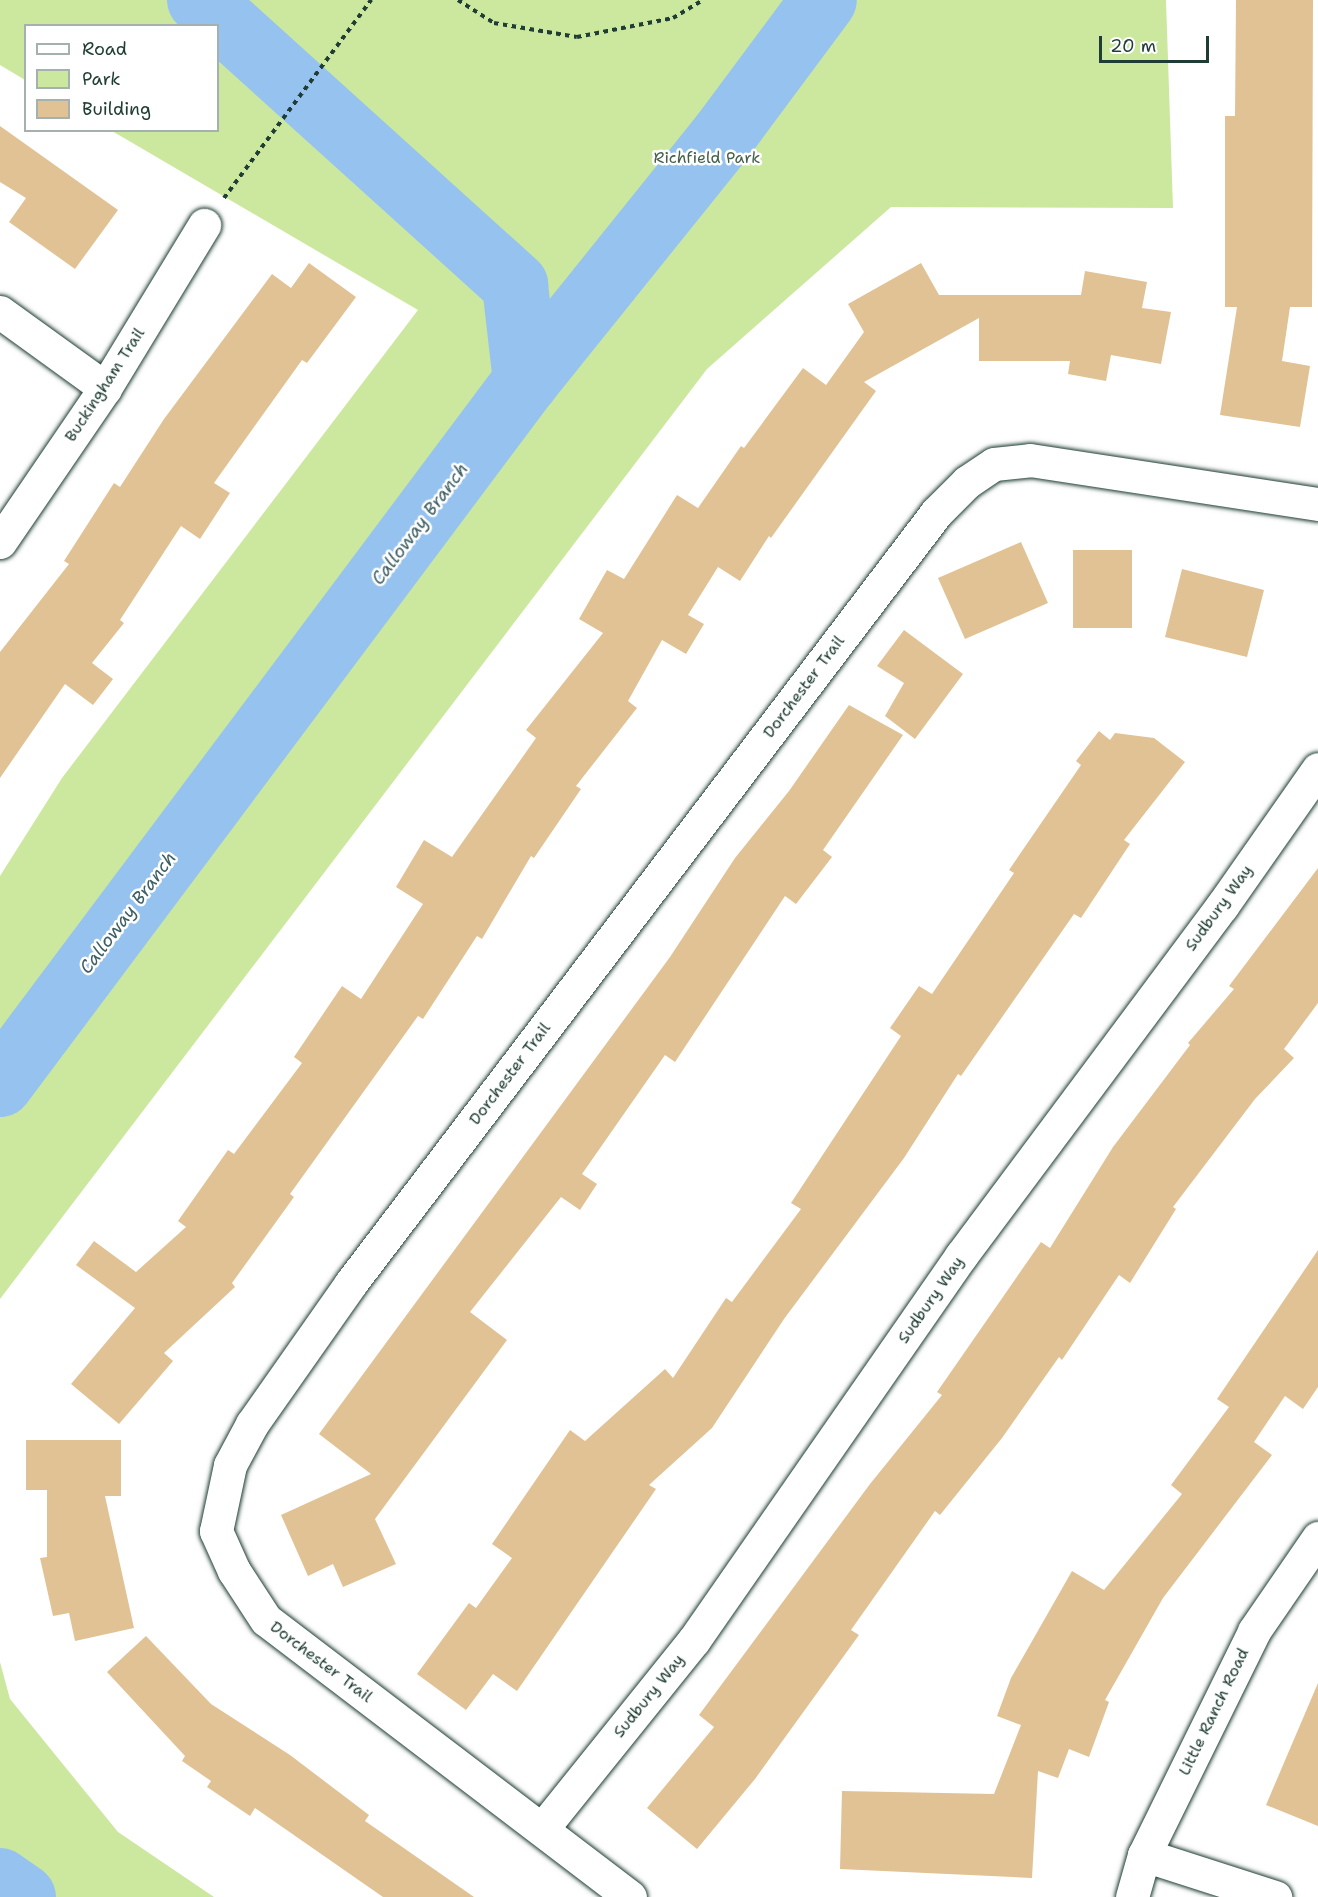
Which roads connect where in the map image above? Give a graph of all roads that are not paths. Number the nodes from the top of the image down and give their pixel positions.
1 (204, 225) road end
2 (0, 312) edge
3 (105, 388) junction
4 (1318, 504) edge
5 (0, 542) edge
6 (1318, 769) edge
7 (1318, 1538) edge
8 (542, 1829) junction
9 (1144, 1855) junction
10 (630, 1897) edge
11 (1132, 1897) edge
12 (1275, 1897) edge

1 - 3 street, Buckingham Trail
2 - 3 street
3 - 5 street, Buckingham Trail
4 - 8 street, Dorchester Trail
6 - 8 street, Sudbury Way
7 - 9 street, Little Ranch Road
8 - 10 street, Dorchester Trail
9 - 11 street, Little Ranch Road
9 - 12 street

